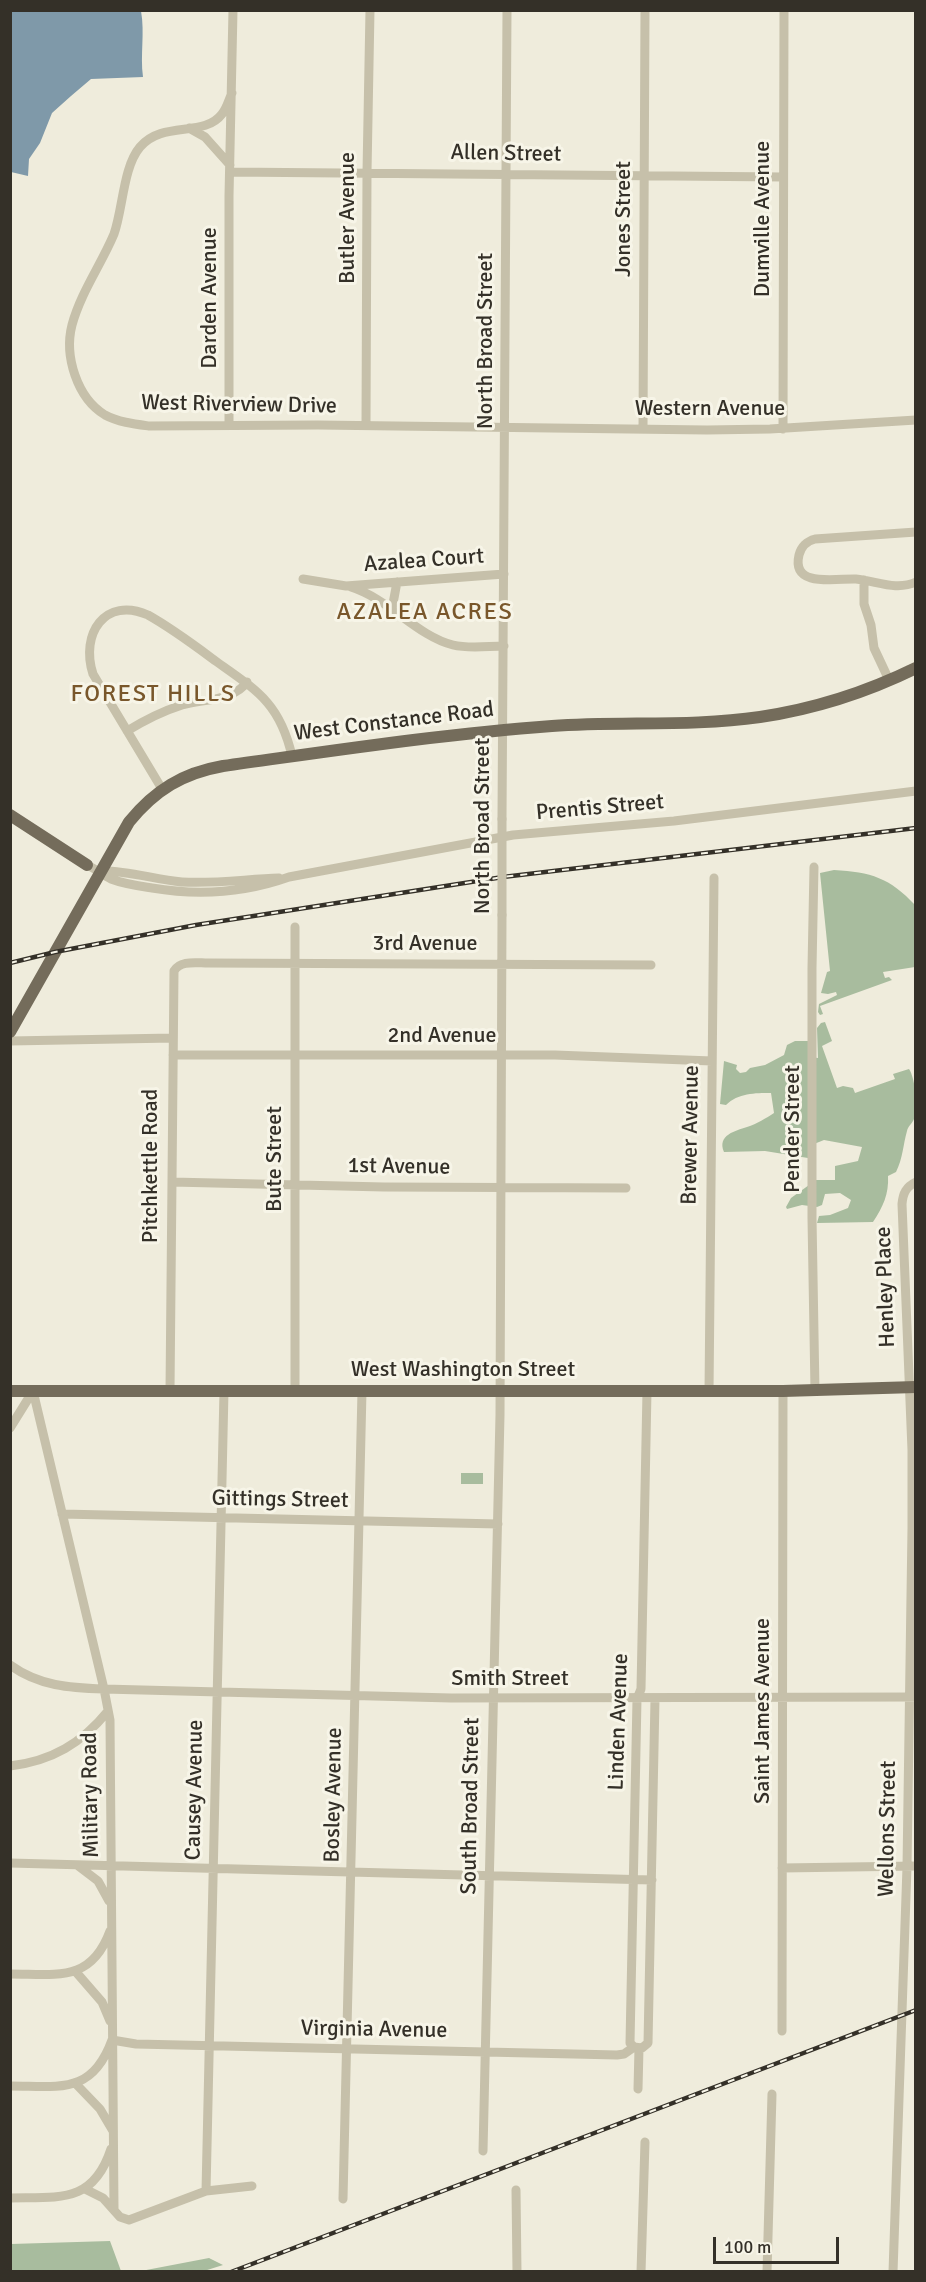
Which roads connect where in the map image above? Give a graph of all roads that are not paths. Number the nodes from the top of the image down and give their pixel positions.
1 (370, 10) edge
2 (507, 10) edge
3 (645, 10) edge
4 (784, 10) edge
5 (233, 11) edge
6 (232, 93) junction
7 (189, 128) junction
8 (230, 168) junction
9 (367, 172) junction
10 (506, 173) junction
11 (644, 175) junction
12 (783, 177) junction
13 (915, 420) edge
14 (229, 425) junction
15 (366, 425) junction
16 (505, 427) junction
17 (643, 429) junction
18 (783, 429) junction
19 (915, 532) edge
20 (504, 574) junction
21 (303, 579) dead end
22 (864, 580) junction
23 (397, 582) junction
24 (915, 582) edge
25 (346, 586) junction
26 (392, 609) junction
27 (504, 646) junction
28 (915, 668) edge
29 (889, 680) junction
30 (247, 682) junction
31 (127, 730) junction
32 (504, 730) junction
33 (292, 756) junction
34 (162, 789) junction
35 (915, 791) edge
36 (10, 815) edge
37 (87, 865) joint
38 (814, 867) dead end
39 (100, 871) junction
40 (714, 878) dead end
41 (295, 927) dead end
42 (199, 963) joint
43 (295, 963) junction
44 (503, 964) junction
45 (651, 965) dead end
46 (10, 1032) edge
47 (173, 1038) junction
48 (10, 1041) edge
49 (173, 1055) junction
50 (295, 1055) junction
51 (503, 1055) junction
52 (712, 1061) junction
53 (172, 1182) junction
54 (912, 1184) edge
55 (295, 1185) junction
56 (501, 1187) junction
57 (626, 1188) dead end
58 (912, 1387) edge
59 (170, 1390) junction
60 (10, 1391) edge
61 (33, 1391) junction
62 (224, 1391) junction
63 (295, 1391) junction
64 (362, 1391) junction
65 (501, 1391) junction
66 (647, 1391) junction
67 (783, 1391) junction
68 (815, 1391) junction
69 (709, 1392) junction
70 (10, 1428) edge
71 (62, 1514) junction
72 (221, 1518) junction
73 (360, 1521) junction
74 (498, 1524) junction
75 (914, 1528) edge
76 (10, 1665) edge
77 (104, 1689) junction
78 (217, 1692) junction
79 (355, 1696) junction
80 (913, 1697) edge
81 (494, 1698) junction
82 (783, 1698) junction
83 (638, 1699) junction
84 (655, 1699) junction
85 (108, 1711) junction
86 (10, 1766) edge
87 (10, 1863) edge
88 (72, 1864) junction
89 (111, 1865) junction
90 (911, 1867) edge
91 (213, 1868) junction
92 (783, 1868) junction
93 (352, 1872) junction
94 (489, 1875) junction
95 (633, 1880) junction
96 (652, 1880) junction
97 (111, 1909) junction
98 (112, 1923) junction
99 (76, 1972) junction
100 (10, 1974) edge
101 (112, 2028) junction
102 (782, 2031) dead end
103 (112, 2040) junction
104 (209, 2045) junction
105 (636, 2048) junction
106 (348, 2049) junction
107 (485, 2052) junction
108 (76, 2084) junction
109 (10, 2086) edge
110 (638, 2089) dead end
111 (772, 2094) dead end
112 (113, 2136) junction
113 (645, 2142) dead end
114 (483, 2151) dead end
115 (252, 2186) dead end
116 (85, 2189) junction
117 (516, 2190) dead end
118 (206, 2191) junction
119 (10, 2198) edge
120 (343, 2199) dead end
121 (114, 2209) junction
122 (516, 2271) edge
123 (641, 2271) edge
124 (767, 2271) edge
125 (894, 2271) edge

1 - 9 street, Butler Avenue
2 - 10 street, North Broad Street
3 - 11 street, Jones Street
4 - 12 street, Dumville Avenue
5 - 6 street
6 - 7 street, West Riverview Drive
6 - 8 street, Darden Avenue
7 - 8 street
7 - 14 street, West Riverview Drive
8 - 9 street, Allen Street
8 - 14 street, Darden Avenue
9 - 10 street, Allen Street
9 - 15 street, Butler Avenue
10 - 11 street, Allen Street
10 - 16 street, North Broad Street
11 - 12 street, Allen Street
11 - 17 street, Jones Street
12 - 18 street, Dumville Avenue
13 - 18 street, Western Avenue
14 - 15 street, West Riverview Drive
15 - 16 street, West Riverview Drive
16 - 17 street, Western Avenue
16 - 20 street, North Broad Street
17 - 18 street, Western Avenue
19 - 22 street
20 - 23 street, Azalea Court
20 - 27 street, North Broad Street
21 - 25 street, Azalea Court
22 - 24 street
22 - 29 street
23 - 25 street, Azalea Court
23 - 26 street
25 - 26 street, Azalea Court
26 - 27 street, Azalea Court
27 - 32 street, North Broad Street
28 - 29 main road, West Constance Road
29 - 32 main road, West Constance Road
30 - 31 street
30 - 31 street
30 - 33 street
31 - 34 street
32 - 33 main road, West Constance Road
32 - 44 street, North Broad Street, bridge
33 - 34 main road, West Constance Road
34 - 39 main road, West Constance Road
35 - 39 street, Prentis Street
36 - 37 main road
37 - 39 street
38 - 68 street, Pender Street
39 - 46 main road, West Constance Road
40 - 52 street, Brewer Avenue
41 - 43 street, Bute Street
42 - 43 street, 3rd Avenue
42 - 47 street, Pitchkettle Road
43 - 44 street, 3rd Avenue
43 - 50 street, Bute Street
44 - 45 street, 3rd Avenue
44 - 51 street, North Broad Street
47 - 48 street
47 - 49 street, Pitchkettle Road
49 - 50 street, 2nd Avenue
49 - 53 street, Pitchkettle Road
50 - 51 street, 2nd Avenue
50 - 55 street, Bute Street
51 - 52 street, 2nd Avenue
51 - 56 street, North Broad Street
52 - 69 street, Brewer Avenue
53 - 55 street, 1st Avenue
53 - 59 street, Pitchkettle Road
54 - 58 street, Henley Place
55 - 56 street, 1st Avenue
55 - 63 street, Bute Street
56 - 57 street, 1st Avenue
56 - 65 street, North Broad Street
58 - 68 main road, West Washington Street
58 - 75 street, Wellons Street
59 - 61 main road, West Washington Street
59 - 62 main road, West Washington Street
60 - 61 main road, West Washington Street
61 - 70 street
61 - 71 street, Military Road
62 - 63 main road, West Washington Street
62 - 72 street, Causey Avenue
63 - 64 main road, West Washington Street
64 - 65 main road, West Washington Street
64 - 73 street, Bosley Avenue
65 - 66 main road, West Washington Street
65 - 74 street, South Broad Street
66 - 69 main road, West Washington Street
66 - 83 street, Linden Avenue
67 - 68 main road, West Washington Street
67 - 69 main road, West Washington Street
67 - 82 street, Saint James Avenue
71 - 72 street, Gittings Street
71 - 77 street, Military Road
72 - 73 street, Gittings Street
72 - 78 street, Causey Avenue
73 - 74 street, Gittings Street
73 - 79 street, Bosley Avenue
74 - 81 street, South Broad Street
75 - 80 street, Wellons Street
76 - 77 street, Smith Street
77 - 78 street, Smith Street
77 - 85 street, Military Road
78 - 79 street, Smith Street
78 - 91 street, Causey Avenue
79 - 81 street, Smith Street
79 - 93 street, Bosley Avenue
80 - 82 street, Smith Street
80 - 90 street, Wellons Street
81 - 83 street, Smith Street
81 - 94 street, South Broad Street
82 - 84 street, Smith Street
82 - 92 street, Saint James Avenue
83 - 84 street, Smith Street
83 - 95 street, Linden Avenue
84 - 96 street, Linden Avenue
85 - 86 street
85 - 89 street, Military Road
87 - 88 street
88 - 89 street
88 - 97 street
89 - 91 street
89 - 97 street, Military Road
90 - 92 street
90 - 125 street, Wellons Street
91 - 93 street
91 - 104 street, Causey Avenue
92 - 102 street, Saint James Avenue
93 - 94 street
93 - 106 street, Bosley Avenue
94 - 95 street
94 - 107 street, South Broad Street
95 - 96 street
95 - 105 street, Linden Avenue
96 - 105 street, Linden Avenue
97 - 98 street, Military Road
98 - 99 street
98 - 101 street, Military Road
99 - 100 street
99 - 101 street
101 - 103 street, Military Road
103 - 104 street, Virginia Avenue
103 - 108 street
103 - 112 street, Military Road
104 - 106 street, Virginia Avenue
104 - 118 street, Causey Avenue
105 - 107 street, Virginia Avenue
105 - 110 street, Linden Avenue
106 - 107 street, Virginia Avenue
106 - 120 street, Bosley Avenue
107 - 114 street, South Broad Street
108 - 109 street
108 - 112 street
111 - 124 street
112 - 116 street
112 - 121 street, Military Road
113 - 123 street
115 - 118 street
116 - 119 street
116 - 121 street
117 - 122 street
118 - 121 street

